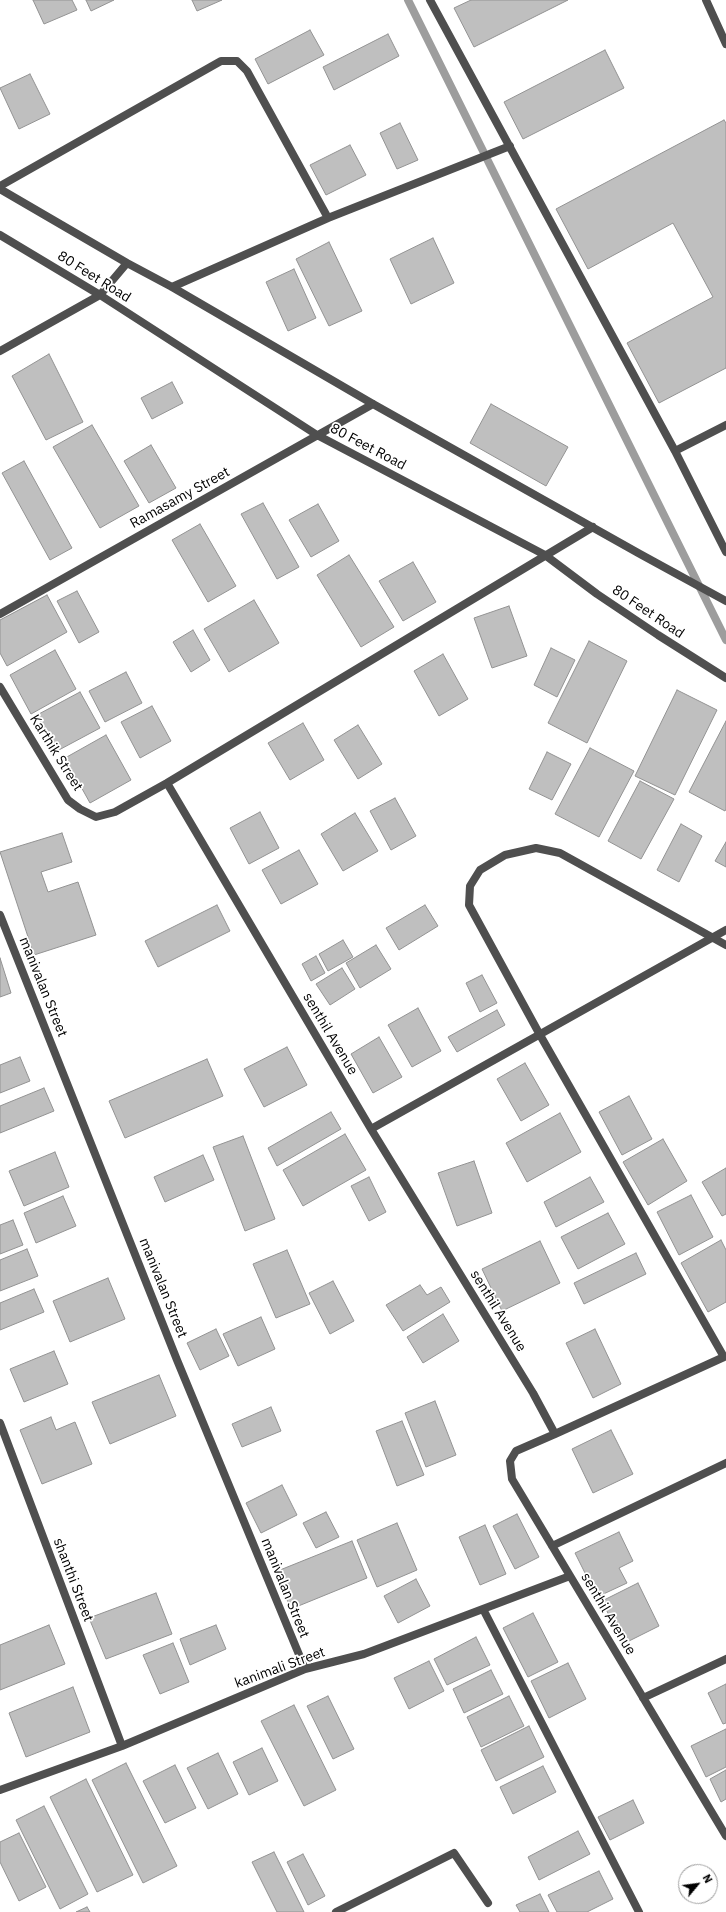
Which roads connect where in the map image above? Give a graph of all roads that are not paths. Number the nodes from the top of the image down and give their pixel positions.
1 (430, 0) edge
2 (706, 0) edge
3 (726, 44) edge
4 (510, 146) junction
5 (0, 186) edge
6 (0, 189) edge
7 (328, 218) junction
8 (0, 235) edge
9 (127, 263) junction
10 (172, 287) junction
11 (100, 295) junction
12 (0, 350) edge
13 (373, 404) junction
14 (726, 424) edge
15 (317, 435) junction
16 (675, 451) junction
17 (593, 527) junction
18 (726, 552) edge
19 (545, 555) junction
20 (726, 601) edge
21 (0, 614) edge
22 (726, 678) edge
23 (0, 687) edge
24 (167, 783) junction
25 (0, 915) edge
26 (726, 930) edge
27 (712, 938) junction
28 (726, 945) edge
29 (540, 1035) junction
30 (372, 1129) junction
31 (0, 1423) edge
32 (555, 1434) junction
33 (726, 1463) edge
34 (552, 1546) junction
35 (570, 1576) junction
36 (483, 1609) junction
37 (726, 1659) edge
38 (305, 1669) junction
39 (643, 1698) junction
40 (122, 1746) junction
41 (0, 1790) edge
42 (726, 1836) edge
43 (488, 1903) dead end
44 (336, 1912) edge
45 (639, 1912) edge

1 - 4 street
2 - 3 street
4 - 7 street
4 - 16 street
5 - 7 street
6 - 9 street, 80 Feet Road
7 - 10 street
8 - 11 street, 80 Feet Road
9 - 10 street, 80 Feet Road
9 - 11 street
10 - 13 street, 80 Feet Road
11 - 12 street
11 - 15 street, 80 Feet Road
13 - 15 street, Ramasamy Street
13 - 17 street, 80 Feet Road
14 - 16 street
15 - 19 street, 80 Feet Road
15 - 21 street, Ramasamy Street
16 - 18 street
17 - 19 street, Karthik Street
17 - 20 street, 80 Feet Road
19 - 22 street, 80 Feet Road
19 - 24 street, Karthik Street
23 - 24 street, Karthik Street
24 - 30 street, senthil Avenue
25 - 38 street, manivalan Street
26 - 27 street
27 - 28 street
27 - 29 street
27 - 29 street
29 - 30 street
29 - 32 street
30 - 32 street, senthil Avenue
31 - 40 street, shanthi Street
32 - 34 street, senthil Avenue
33 - 34 street
34 - 35 street, senthil Avenue
35 - 36 street, kanimali Street
35 - 39 street, senthil Avenue
36 - 38 street, kanimali Street
36 - 45 street
37 - 39 street
38 - 40 street, kanimali Street
39 - 42 street, senthil Avenue
40 - 41 street, kanimali Street
43 - 44 street

